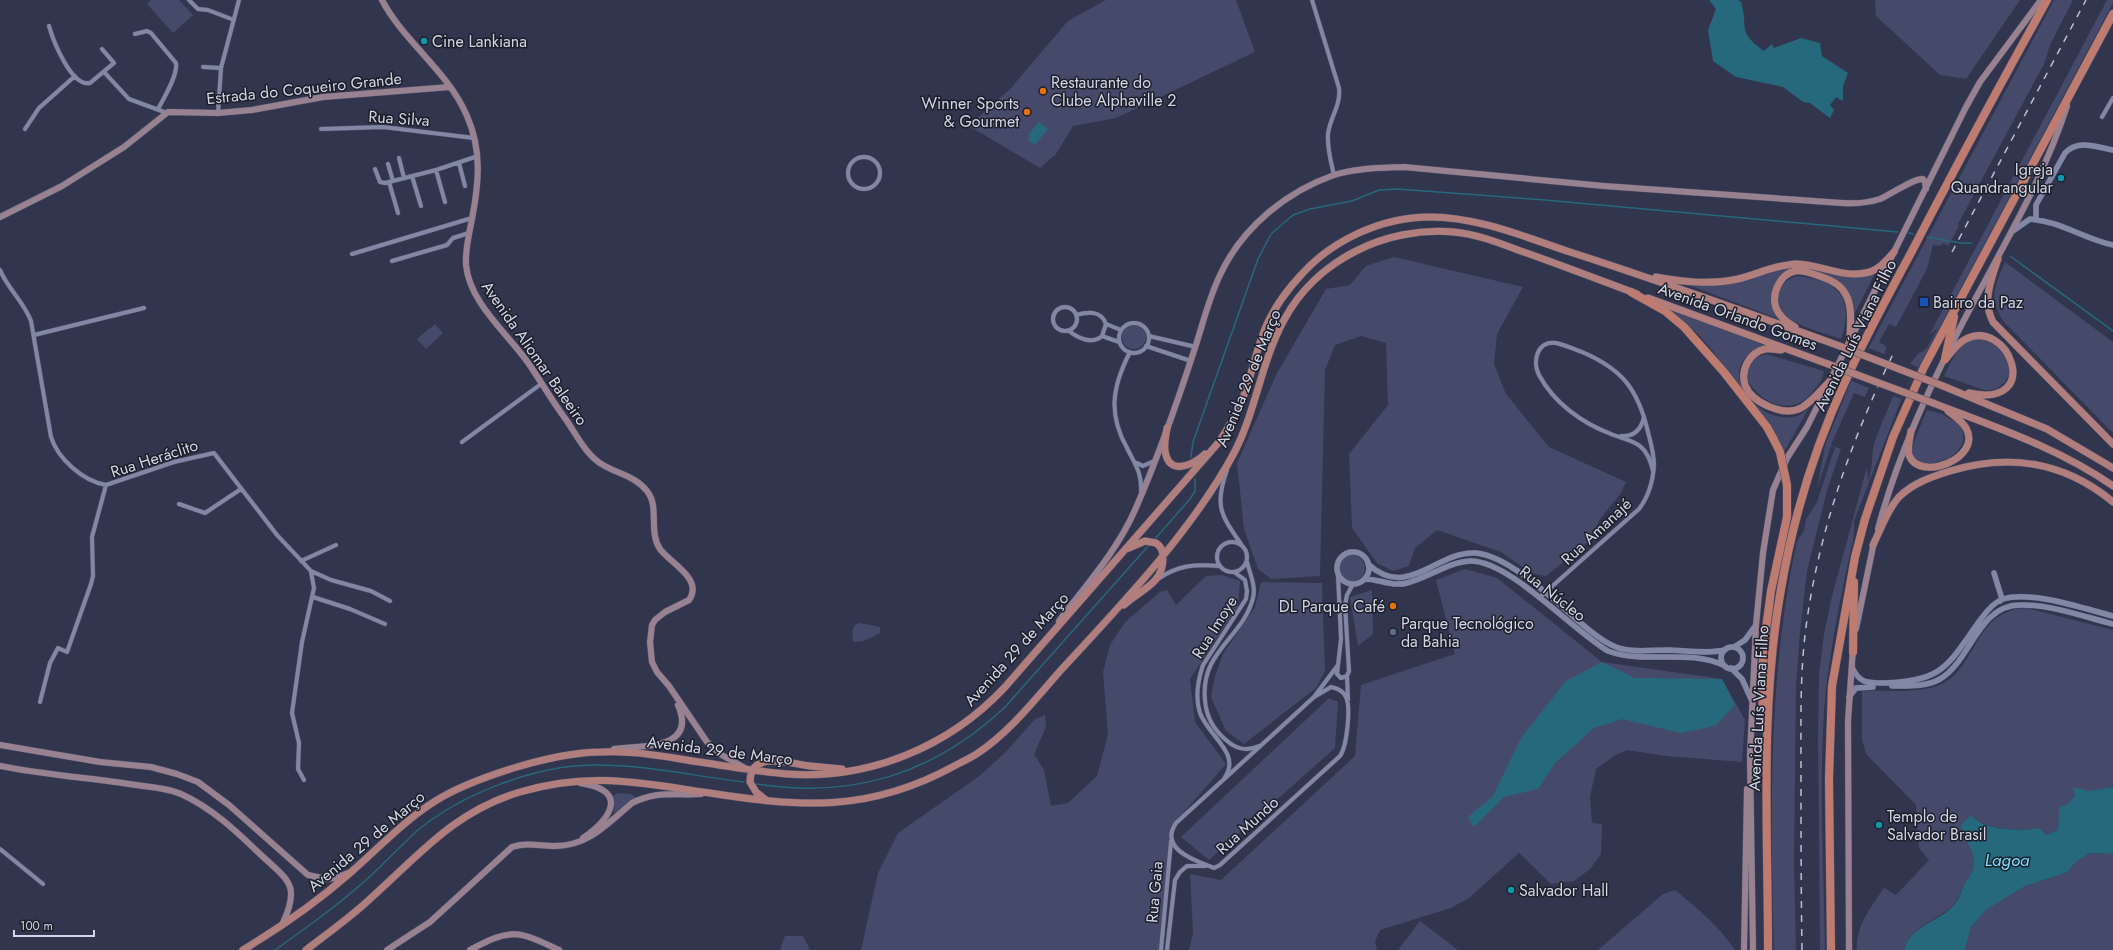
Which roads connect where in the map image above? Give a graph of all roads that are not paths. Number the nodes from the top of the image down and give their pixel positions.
1 (189, 0) edge
2 (239, 0) edge
3 (382, 0) edge
4 (1312, 0) edge
5 (2041, 0) edge
6 (2047, 0) edge
7 (2113, 14) edge
8 (234, 20) junction
9 (49, 26) dead end
10 (135, 34) dead end
11 (102, 49) dead end
12 (203, 67) dead end
13 (221, 68) junction
14 (104, 72) junction
15 (75, 76) junction
16 (450, 87) junction
17 (2072, 90) junction
18 (2113, 98) edge
19 (158, 109) junction
20 (167, 113) junction
21 (218, 113) junction
22 (160, 117) junction
23 (2102, 117) dead end
24 (321, 128) dead end
25 (25, 129) dead end
26 (474, 138) junction
27 (2113, 150) edge
28 (478, 156) junction
29 (399, 158) dead end
30 (869, 159) joint
31 (459, 163) junction
32 (388, 164) dead end
33 (375, 169) dead end
34 (436, 170) junction
35 (1334, 175) junction
36 (412, 176) junction
37 (404, 178) junction
38 (391, 182) junction
39 (465, 186) dead end
40 (1926, 189) junction
41 (444, 202) dead end
42 (421, 206) dead end
43 (2023, 210) junction
44 (398, 213) dead end
45 (0, 217) edge
46 (1428, 217) joint
47 (472, 218) junction
48 (2033, 219) junction
49 (2013, 231) junction
50 (468, 233) junction
51 (1387, 238) joint
52 (2113, 246) edge
53 (1895, 251) junction
54 (352, 254) dead end
55 (1998, 259) junction
56 (392, 261) dead end
57 (0, 270) edge
58 (1638, 274) junction
59 (1631, 292) junction
60 (1956, 307) junction
61 (144, 308) dead end
62 (1076, 315) junction
63 (1106, 324) junction
64 (1121, 330) junction
65 (1069, 331) junction
66 (1807, 334) junction
67 (34, 335) junction
68 (1102, 336) junction
69 (1149, 336) junction
70 (1850, 341) junction
71 (1119, 342) junction
72 (1146, 346) junction
73 (1196, 347) junction
74 (1130, 352) junction
75 (1803, 355) junction
76 (1191, 361) junction
77 (1944, 361) junction
78 (1830, 381) junction
79 (541, 384) junction
80 (1952, 389) junction
81 (1945, 408) junction
82 (1644, 415) junction
83 (1168, 428) junction
84 (1912, 431) junction
85 (1612, 435) junction
86 (462, 442) dead end
87 (1219, 442) junction
88 (2113, 444) edge
89 (1233, 453) junction
90 (1135, 461) junction
91 (1154, 461) junction
92 (2113, 468) edge
93 (1654, 471) junction
94 (106, 485) junction
95 (2113, 486) edge
96 (241, 489) junction
97 (1142, 492) junction
98 (2113, 502) edge
99 (179, 504) dead end
100 (1241, 544) junction
101 (336, 545) dead end
102 (1873, 545) junction
103 (1163, 552) junction
104 (1121, 553) junction
105 (1854, 557) junction
106 (301, 561) junction
107 (1247, 562) junction
108 (1368, 564) junction
109 (1219, 566) junction
110 (311, 571) junction
111 (1234, 572) junction
112 (1994, 573) dead end
113 (1338, 575) junction
114 (1365, 579) junction
115 (1156, 580) junction
116 (1353, 584) junction
117 (1545, 593) junction
118 (313, 597) junction
119 (1539, 598) junction
120 (2002, 599) junction
121 (390, 601) dead end
122 (2004, 608) junction
123 (2113, 616) edge
124 (385, 624) dead end
125 (2113, 624) edge
126 (1756, 625) junction
127 (1094, 634) junction
128 (1043, 642) junction
129 (1734, 647) junction
130 (1724, 650) junction
131 (1853, 652) junction
132 (1338, 665) junction
133 (1725, 666) junction
134 (1852, 666) junction
135 (1731, 668) junction
136 (1347, 676) junction
137 (661, 678) junction
138 (1314, 697) junction
139 (1849, 698) junction
140 (40, 702) dead end
141 (1348, 702) junction
142 (1753, 710) junction
143 (0, 745) edge
144 (1261, 745) junction
145 (600, 752) junction
146 (1750, 756) junction
147 (1767, 765) junction
148 (0, 766) edge
149 (745, 768) junction
150 (754, 770) junction
151 (858, 770) junction
152 (304, 780) dead end
153 (568, 782) junction
154 (1221, 783) junction
155 (708, 793) junction
156 (768, 801) junction
157 (1172, 836) junction
158 (571, 844) junction
159 (0, 849) edge
160 (1214, 868) junction
161 (352, 872) junction
162 (43, 884) dead end
163 (282, 926) junction
164 (243, 950) edge
165 (306, 950) edge
166 (387, 950) edge
167 (470, 950) edge
168 (558, 950) edge
169 (1161, 950) edge
170 (1167, 950) edge
171 (1744, 950) edge
172 (1752, 950) edge
173 (1768, 950) edge
174 (1831, 950) edge
175 (1850, 950) edge

1 - 8 street
2 - 8 street
3 - 16 main road, Avenida Aliomar Baleeiro
4 - 35 street
5 - 40 main road, Avenida Luís Viana Filho
6 - 147 highway, Avenida Luís Viana Filho
7 - 17 highway
8 - 13 street
9 - 15 street
10 - 19 street
11 - 14 street
12 - 13 street
13 - 21 street
14 - 15 street
14 - 19 street
15 - 25 street
16 - 21 main road, Estrada do Coqueiro Grande
16 - 26 main road, Avenida Aliomar Baleeiro
17 - 43 main road
17 - 60 highway
18 - 23 street
19 - 20 street
19 - 22 street
20 - 21 main road, Estrada do Coqueiro Grande
20 - 22 main road, Estrada do Coqueiro Grande
22 - 45 main road, Estrada do Coqueiro Grande
24 - 26 street, Rua Silva
26 - 28 main road, Avenida Aliomar Baleeiro
27 - 48 street
28 - 31 street
28 - 47 main road, Avenida Aliomar Baleeiro
29 - 37 street
30 - 30 street
31 - 34 street
31 - 39 street
32 - 38 street
33 - 38 street
34 - 36 street
34 - 41 street
35 - 40 main road
35 - 73 main road
36 - 37 street
36 - 42 street
37 - 38 street
38 - 44 street
40 - 53 main road, Avenida Luís Viana Filho
43 - 48 street
43 - 49 main road
46 - 58 main road, Avenida Orlando Gomes
46 - 87 main road, Avenida 29 de Março
47 - 50 main road, Avenida Aliomar Baleeiro
47 - 54 street
48 - 49 street
48 - 52 street
49 - 55 main road
50 - 56 street
50 - 79 main road, Avenida Aliomar Baleeiro
51 - 59 main road, Avenida Orlando Gomes
51 - 89 main road, Avenida 29 de Março
53 - 58 main road
53 - 70 main road, Avenida Luís Viana Filho
55 - 77 main road
55 - 88 main road
57 - 67 street, Rua Heráclito
58 - 66 main road, Avenida Orlando Gomes
59 - 75 main road, Avenida Orlando Gomes
59 - 147 highway, bridge
60 - 77 highway
60 - 105 highway
61 - 67 street
62 - 63 street
62 - 65 street
62 - 65 street
63 - 64 street
63 - 68 street
64 - 69 street
64 - 71 street
65 - 68 street
66 - 70 main road
66 - 80 main road, Avenida Orlando Gomes, bridge
67 - 94 street, Rua Heráclito
68 - 71 street
69 - 72 street
69 - 73 street
70 - 78 main road, Avenida Luís Viana Filho
71 - 74 street
72 - 74 street
72 - 76 street
73 - 76 main road
74 - 90 street
75 - 78 main road
75 - 81 main road, Avenida Orlando Gomes, bridge
76 - 83 main road
77 - 80 main road
77 - 84 main road
78 - 126 main road, Avenida Luís Viana Filho
79 - 86 street
79 - 137 main road, Avenida Aliomar Baleeiro
80 - 92 main road, Avenida Orlando Gomes
81 - 84 main road
81 - 95 main road, Avenida Orlando Gomes
82 - 85 street, Rua Amanajé
82 - 85 street, Rua Amanajé
82 - 93 street, Rua Amanajé
83 - 87 main road
83 - 91 main road
84 - 102 main road
85 - 93 street, Rua Amanajé
87 - 104 main road, Avenida 29 de Março
89 - 100 street
89 - 103 main road, Avenida 29 de Março
90 - 91 street
90 - 97 street
91 - 97 main road
93 - 117 street, Rua Amanajé
94 - 96 street, Rua Heráclito
94 - 140 street
96 - 99 street
96 - 106 street, Rua Heráclito
97 - 128 main road
98 - 102 main road
100 - 107 street
100 - 109 street
101 - 106 street
102 - 131 main road
103 - 104 main road
103 - 115 main road
103 - 127 main road, Avenida 29 de Março
104 - 128 main road, Avenida 29 de Março
105 - 131 highway
105 - 174 highway
106 - 110 street, Rua Heráclito
107 - 111 street
107 - 144 street, Rua Imoye
108 - 113 street
108 - 114 street
108 - 117 street, Rua Núcleo
109 - 111 street
109 - 115 street
110 - 118 street
110 - 121 street, Rua Heráclito
111 - 154 street, Rua Imoye
112 - 120 street
113 - 116 street
113 - 132 street
114 - 116 street
114 - 119 street, Rua Núcleo
115 - 127 main road
116 - 136 street, Rua Mundo
117 - 119 street, Rua Amanajé
117 - 130 street, Rua Núcleo
118 - 124 street
118 - 152 street
119 - 133 street, Rua Núcleo
120 - 122 street
120 - 123 street
120 - 134 street
122 - 125 street
122 - 139 street
126 - 129 street
126 - 142 main road, Avenida Luís Viana Filho
127 - 156 main road, Avenida 29 de Março
128 - 151 main road, Avenida 29 de Março
129 - 130 street
129 - 135 street
130 - 133 street
131 - 134 main road
132 - 136 street
132 - 138 street
133 - 135 street
134 - 139 main road
135 - 142 street
136 - 141 street, Rua Mundo
137 - 145 main road, Avenida Aliomar Baleeiro
137 - 149 main road, Avenida Aliomar Baleeiro
138 - 141 street
138 - 144 street
139 - 175 main road
141 - 160 street, Rua Mundo
142 - 146 main road, Avenida Luís Viana Filho
143 - 161 main road
144 - 154 street
145 - 149 main road, Avenida 29 de Março
145 - 161 main road, Avenida 29 de Março
146 - 171 main road, Avenida Luís Viana Filho
146 - 172 main road, Avenida Luís Viana Filho
147 - 173 highway, Avenida Luís Viana Filho
148 - 163 main road
149 - 150 main road, Avenida 29 de Março
150 - 151 main road, Avenida 29 de Março
150 - 151 main road
150 - 156 main road
153 - 155 main road, Avenida 29 de Março
153 - 158 main road
153 - 165 main road, Avenida 29 de Março
154 - 157 street
155 - 156 main road, Avenida 29 de Março
155 - 158 main road
157 - 160 street, Rua Mundo
157 - 169 street, Rua Gaia
158 - 166 main road
159 - 162 street
160 - 170 street, Rua Gaia
161 - 163 main road, Avenida 29 de Março
163 - 164 main road, Avenida 29 de Março
167 - 168 main road

